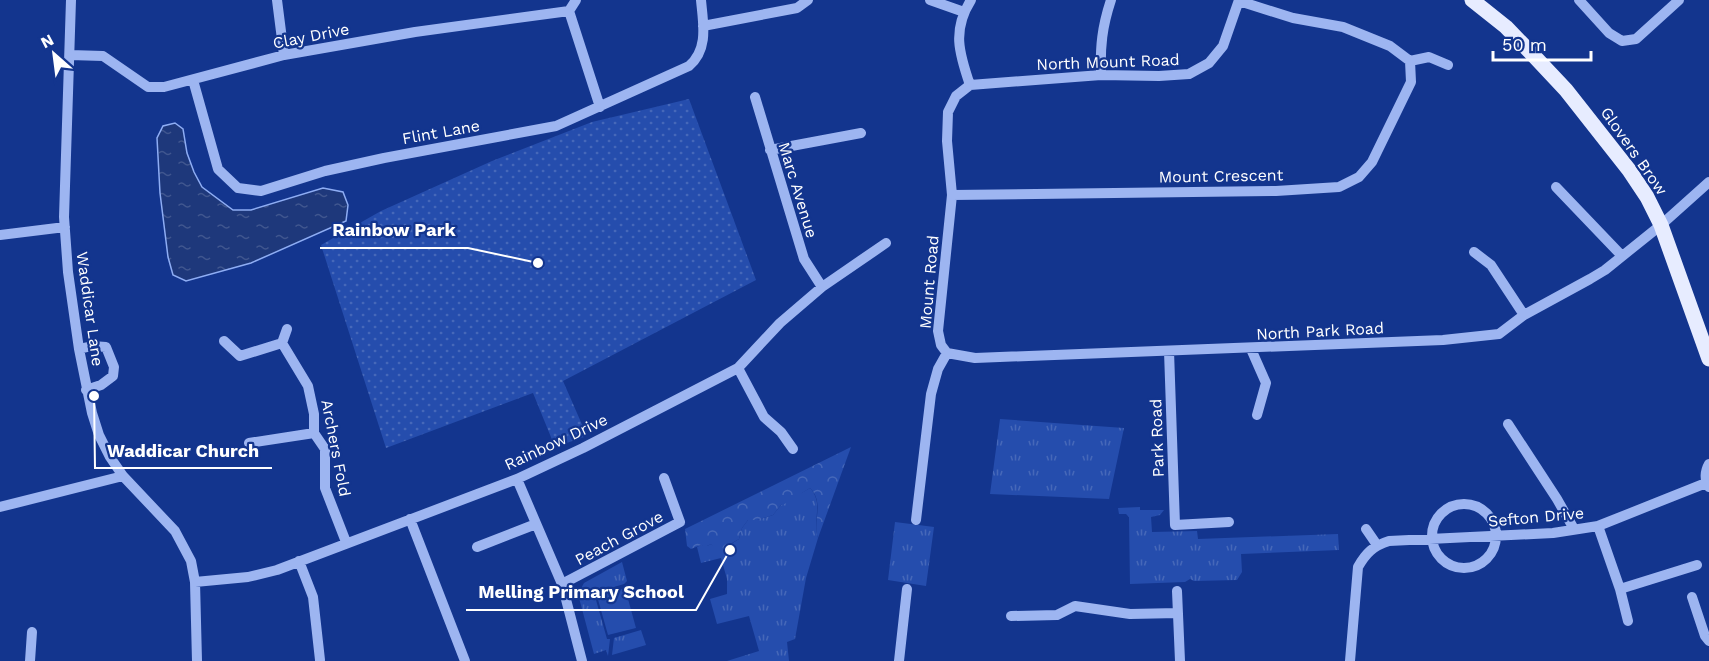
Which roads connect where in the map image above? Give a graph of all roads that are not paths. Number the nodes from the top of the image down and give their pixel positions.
1 (71, 0) edge
2 (277, 0) edge
3 (576, 0) edge
4 (701, 0) edge
5 (808, 0) edge
6 (930, 0) edge
7 (972, 0) edge
8 (1111, 0) edge
9 (1239, 0) edge
10 (1472, 0) edge
11 (1579, 0) edge
12 (1679, 0) edge
13 (569, 11) junction
14 (964, 12) junction
15 (703, 26) junction
16 (70, 55) junction
17 (284, 55) junction
18 (1410, 61) junction
19 (1448, 65) dead end
20 (1101, 75) junction
21 (193, 80) junction
22 (970, 85) junction
23 (755, 97) dead end
24 (600, 107) junction
25 (861, 133) dead end
26 (770, 150) junction
27 (1709, 182) edge
28 (1556, 187) dead end
29 (952, 195) junction
30 (1661, 225) junction
31 (65, 227) junction
32 (0, 235) edge
33 (886, 243) dead end
34 (1474, 252) dead end
35 (1622, 256) junction
36 (822, 287) junction
37 (1524, 315) junction
38 (287, 328) dead end
39 (224, 341) dead end
40 (282, 343) junction
41 (78, 349) junction
42 (1251, 349) junction
43 (1170, 351) junction
44 (947, 353) junction
45 (1709, 360) edge
46 (738, 368) junction
47 (86, 390) junction
48 (1257, 415) dead end
49 (1508, 424) dead end
50 (315, 433) junction
51 (249, 443) dead end
52 (793, 449) dead end
53 (1709, 464) edge
54 (123, 476) junction
55 (517, 478) junction
56 (664, 478) dead end
57 (1708, 485) edge
58 (0, 507) edge
59 (410, 519) junction
60 (916, 520) dead end
61 (1229, 522) dead end
62 (536, 524) junction
63 (1598, 526) junction
64 (1366, 529) dead end
65 (1574, 529) junction
66 (1496, 536) junction
67 (1432, 539) junction
68 (346, 542) junction
69 (1377, 545) junction
70 (477, 547) dead end
71 (299, 561) junction
72 (1697, 565) dead end
73 (195, 582) junction
74 (562, 584) junction
75 (906, 589) dead end
76 (1620, 589) junction
77 (1177, 591) dead end
78 (1692, 597) dead end
79 (1178, 613) junction
80 (1011, 616) dead end
81 (1628, 621) dead end
82 (32, 632) dead end
83 (1709, 641) edge
84 (320, 660) edge
85 (30, 661) edge
86 (197, 661) edge
87 (465, 661) edge
88 (582, 661) edge
89 (899, 661) edge
90 (1180, 661) edge
91 (1350, 661) edge

1 - 16 street, Waddicar Lane
2 - 17 street
3 - 13 street
4 - 15 street, Flint Lane
5 - 15 street
6 - 14 street
7 - 14 street
8 - 20 street
9 - 18 street
9 - 20 street, North Mount Road
10 - 30 main road, Glovers Brow
11 - 12 street
13 - 17 street, Clay Drive
13 - 24 street
14 - 22 street
15 - 24 street, Flint Lane
16 - 21 street, Clay Drive
16 - 31 street, Waddicar Lane
17 - 21 street, Clay Drive
18 - 19 street
18 - 29 street, Mount Crescent
20 - 22 street, North Mount Road
21 - 24 street, Flint Lane
22 - 29 street, Mount Road
23 - 26 street, Marc Avenue
25 - 26 street
26 - 36 street, Marc Avenue
27 - 30 street, North Park Road
28 - 35 street
29 - 44 street, Mount Road
30 - 35 street, North Park Road
30 - 45 main road, Glovers Brow
31 - 32 street
31 - 41 street, Waddicar Lane
33 - 36 street, Rainbow Drive
34 - 37 street
35 - 37 street, North Park Road
36 - 46 street, Rainbow Drive
37 - 42 street, North Park Road
38 - 40 street
39 - 40 street
40 - 50 street, Archers Fold
41 - 47 street, Waddicar Lane
41 - 47 street
42 - 43 street, North Park Road
42 - 48 street
43 - 44 street, North Park Road
43 - 61 street, Park Road
44 - 60 street
46 - 52 street
46 - 55 street, Rainbow Drive
47 - 54 street, Waddicar Lane
49 - 65 street
50 - 51 street
50 - 68 street, Archers Fold
53 - 57 street
54 - 58 street
54 - 73 street, Waddicar Lane
55 - 59 street, Rainbow Drive
55 - 62 street
56 - 74 street, Peach Grove
57 - 63 street, Sefton Drive
59 - 68 street, Rainbow Drive
59 - 87 street
62 - 70 street
62 - 74 street
63 - 65 street, Sefton Drive
63 - 76 street
64 - 69 street
65 - 66 street, Sefton Drive
66 - 67 street, Sefton Drive
66 - 67 street
66 - 67 street
67 - 69 street, Sefton Drive
68 - 71 street, Rainbow Drive
69 - 91 street
71 - 73 street, Rainbow Drive
71 - 84 street
72 - 76 street
73 - 86 street, Waddicar Lane
74 - 88 street
75 - 89 street
76 - 81 street
77 - 79 street
78 - 83 street
79 - 80 street
79 - 90 street
82 - 85 street

